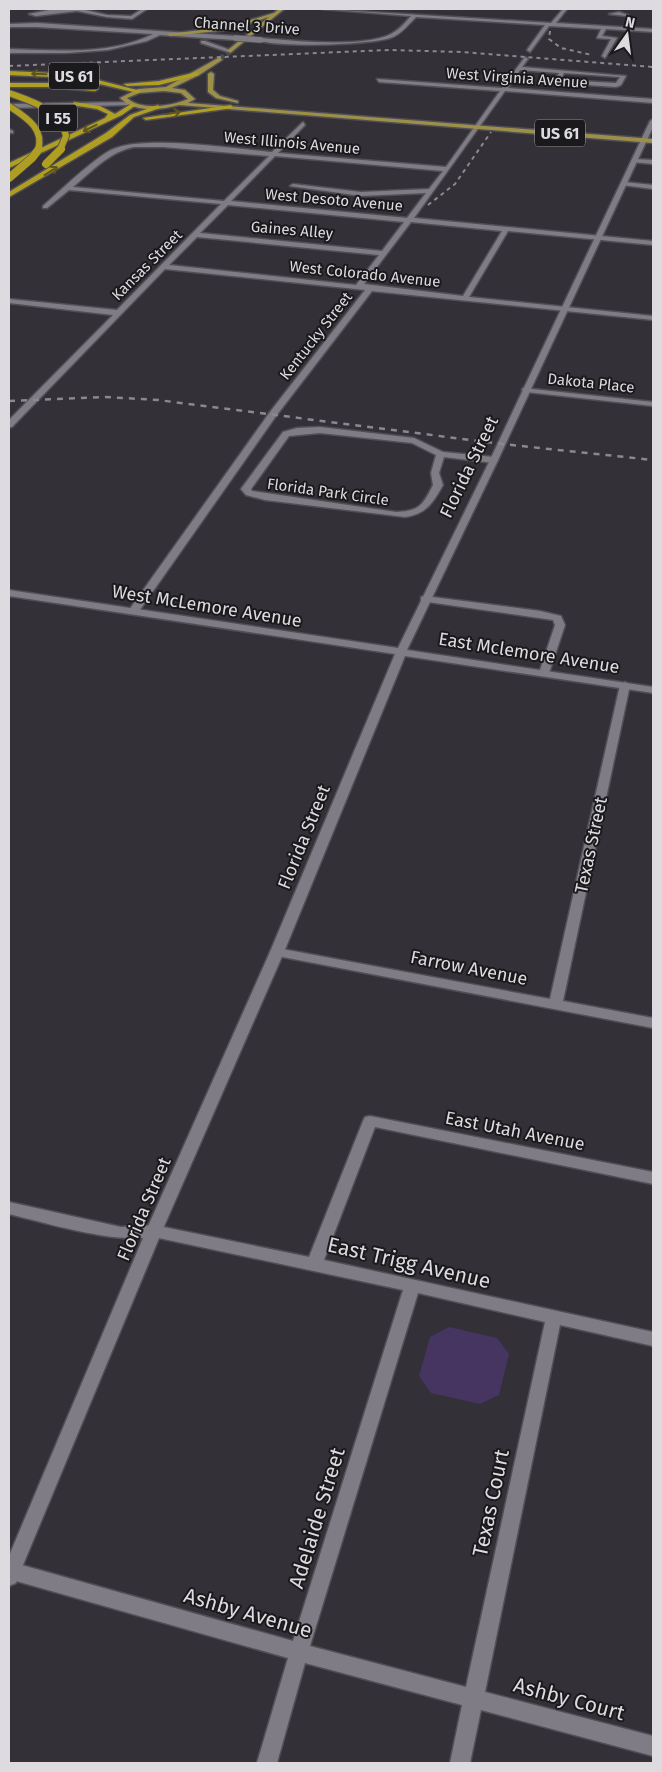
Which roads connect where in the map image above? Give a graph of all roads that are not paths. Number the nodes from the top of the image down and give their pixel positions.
1 (61, 9) edge
2 (77, 9) edge
3 (145, 9) edge
4 (282, 9) edge
5 (288, 9) edge
6 (324, 9) edge
7 (565, 9) edge
8 (414, 12) edge
9 (616, 12) edge
10 (625, 13) edge
11 (273, 14) junction
12 (108, 16) junction
13 (550, 24) junction
14 (9, 26) edge
15 (612, 27) junction
16 (88, 28) junction
17 (604, 28) junction
18 (653, 31) edge
19 (160, 33) junction
20 (170, 34) junction
21 (167, 41) dead end
22 (158, 42) dead end
23 (128, 44) junction
24 (230, 50) joint
25 (240, 50) tunnel mouth
26 (530, 50) dead end
27 (9, 51) edge
28 (605, 56) dead end
29 (526, 59) dead end
30 (519, 68) junction
31 (563, 71) junction
32 (9, 73) edge
33 (210, 74) junction
34 (197, 78) junction
35 (378, 80) dead end
36 (9, 84) edge
37 (111, 84) junction
38 (588, 85) junction
39 (67, 86) junction
40 (190, 87) dead end
41 (164, 89) junction
42 (505, 90) junction
43 (138, 91) junction
44 (185, 92) junction
45 (9, 93) edge
46 (125, 96) junction
47 (582, 96) junction
48 (192, 99) junction
49 (653, 101) edge
50 (78, 104) junction
51 (130, 104) junction
52 (180, 104) junction
53 (64, 105) junction
54 (9, 106) edge
55 (256, 106) junction
56 (158, 107) junction
57 (231, 107) junction
58 (351, 116) junction
59 (108, 119) junction
60 (653, 121) edge
61 (125, 124) junction
62 (304, 124) dead end
63 (478, 126) junction
64 (643, 140) junction
65 (653, 141) edge
66 (273, 154) junction
67 (634, 161) junction
68 (653, 162) edge
69 (9, 166) edge
70 (447, 169) junction
71 (9, 178) edge
72 (624, 184) junction
73 (294, 186) dead end
74 (653, 187) edge
75 (9, 188) edge
76 (68, 188) junction
77 (429, 191) junction
78 (9, 195) edge
79 (228, 203) junction
80 (44, 207) dead end
81 (410, 219) junction
82 (506, 229) junction
83 (197, 235) junction
84 (599, 237) junction
85 (653, 243) edge
86 (384, 252) junction
87 (163, 267) junction
88 (370, 289) junction
89 (465, 298) junction
90 (9, 301) edge
91 (565, 308) junction
92 (119, 313) junction
93 (653, 318) edge
94 (526, 390) junction
95 (653, 404) edge
96 (9, 425) edge
97 (441, 454) junction
98 (494, 460) junction
99 (9, 593) edge
100 (425, 599) junction
101 (133, 612) junction
102 (400, 652) junction
103 (544, 674) junction
104 (625, 686) junction
105 (653, 690) edge
106 (277, 952) junction
107 (556, 1004) junction
108 (653, 1022) edge
109 (653, 1178) edge
110 (9, 1208) edge
111 (154, 1231) junction
112 (314, 1264) junction
113 (412, 1286) junction
114 (554, 1317) junction
115 (653, 1340) edge
116 (10, 1574) edge
117 (299, 1652) junction
118 (473, 1698) junction
119 (653, 1746) edge
120 (267, 1763) edge
121 (460, 1763) edge

1 - 2 street
2 - 12 street
3 - 12 street
4 - 11 main road
5 - 25 main road
6 - 8 street
7 - 13 street
8 - 13 street
8 - 20 street, Channel 3 Drive, bridge
9 - 10 street
9 - 15 street
10 - 15 street
11 - 20 main road
11 - 24 main road
12 - 16 street
13 - 17 street
13 - 26 street
14 - 16 street, Channel 3 Drive
15 - 17 street
15 - 18 street
16 - 19 street, Channel 3 Drive
17 - 28 street
19 - 20 street, Channel 3 Drive
19 - 23 street
21 - 24 street
22 - 23 street
23 - 27 street
29 - 30 street, Kentucky Street
30 - 31 street
30 - 42 street, Kentucky Street
31 - 38 street
31 - 38 street
37 -> 32 highway, US 61
33 - 34 main road
33 - 34 main road
33 - 55 main road
34 - 37 highway
34 - 41 main road
35 - 42 street, West Virginia Avenue
36 - 39 highway, US 61
37 - 43 highway, US 61
38 - 47 street
39 - 46 highway, US 61
39 - 53 highway
40 - 44 main road
41 - 43 main road, US 61
41 - 44 main road, US 61
42 - 47 street, West Virginia Avenue
42 - 63 street, Kentucky Street
43 - 46 main road
44 - 48 main road
45 - 75 highway, I 55, bridge
46 - 50 street
46 - 51 main road, US 61
47 - 49 street, West Virginia Avenue
48 - 52 main road
48 - 55 main road, US 61
50 - 51 street
50 - 53 street
50 - 59 highway
51 - 56 main road, US 61
51 - 59 highway
52 - 56 main road, US 61
52 - 57 main road, US 61
53 - 54 street
54 - 71 highway, I 55, bridge
55 - 58 main road, US 61
56 - 61 highway
57 - 58 main road, US 61
61 -> 57 highway
58 - 63 main road, US 61
59 -> 69 highway
60 - 64 street, Florida Street
78 -> 61 highway
62 - 66 street, Kansas Street
63 - 64 main road, US 61
63 - 70 street, Kentucky Street
64 - 65 main road, US 61
64 - 67 street, Florida Street
66 - 70 street, West Illinois Avenue
66 - 76 street, West Illinois Avenue
66 - 79 street, Kansas Street
67 - 68 street
67 - 72 street, Florida Street
70 - 77 street, Kentucky Street
72 - 74 street
72 - 84 street, Florida Street
73 - 77 street
76 - 79 street, West Desoto Avenue
76 - 80 street, West Illinois Avenue
77 - 81 street, Kentucky Street
79 - 81 street, West Desoto Avenue
79 - 83 street, Kansas Street
81 - 82 street, West Desoto Avenue
81 - 86 street, Kentucky Street
82 - 84 street, West Desoto Avenue
82 - 89 street
83 - 86 street, Gaines Alley
83 - 87 street, Kansas Street
84 - 85 street, West Desoto Avenue
84 - 91 street, Florida Street
86 - 88 street, Kentucky Street
87 - 88 street, West Colorado Avenue
87 - 92 street, Kansas Street
88 - 89 street, West Colorado Avenue
88 - 101 street, Kentucky Street
89 - 91 street, West Colorado Avenue
90 - 92 street
91 - 93 street, West Colorado Avenue
91 - 94 street, Florida Street
92 - 96 street, Kansas Street
94 - 95 street, Dakota Place
94 - 98 street, Florida Street
97 - 97 street, Florida Park Circle
97 - 98 street, Florida Park Circle
98 - 100 street, Florida Street
99 - 101 street, West McLemore Avenue
100 - 102 street, Florida Street
100 - 103 street
101 - 102 street, West McLemore Avenue
102 - 103 street, East Mclemore Avenue
102 - 106 street, Florida Street
103 - 104 street, East Mclemore Avenue
104 - 105 street, East Mclemore Avenue
104 - 107 street, Texas Street
106 - 107 street, Farrow Avenue
106 - 111 street, Florida Street
107 - 108 street, Farrow Avenue
109 - 112 street, East Utah Avenue
110 - 111 street, East Trigg Avenue
111 - 112 street, East Trigg Avenue
111 - 116 street, Florida Street
112 - 113 street, East Trigg Avenue
113 - 114 street, East Trigg Avenue
113 - 117 street, Adelaide Street
114 - 115 street, East Trigg Avenue
114 - 118 street, Texas Court
116 - 117 street, Ashby Avenue
117 - 118 street, Ashby Avenue
117 - 120 street, Adelaide Street
118 - 119 street, Ashby Court
118 - 121 street

